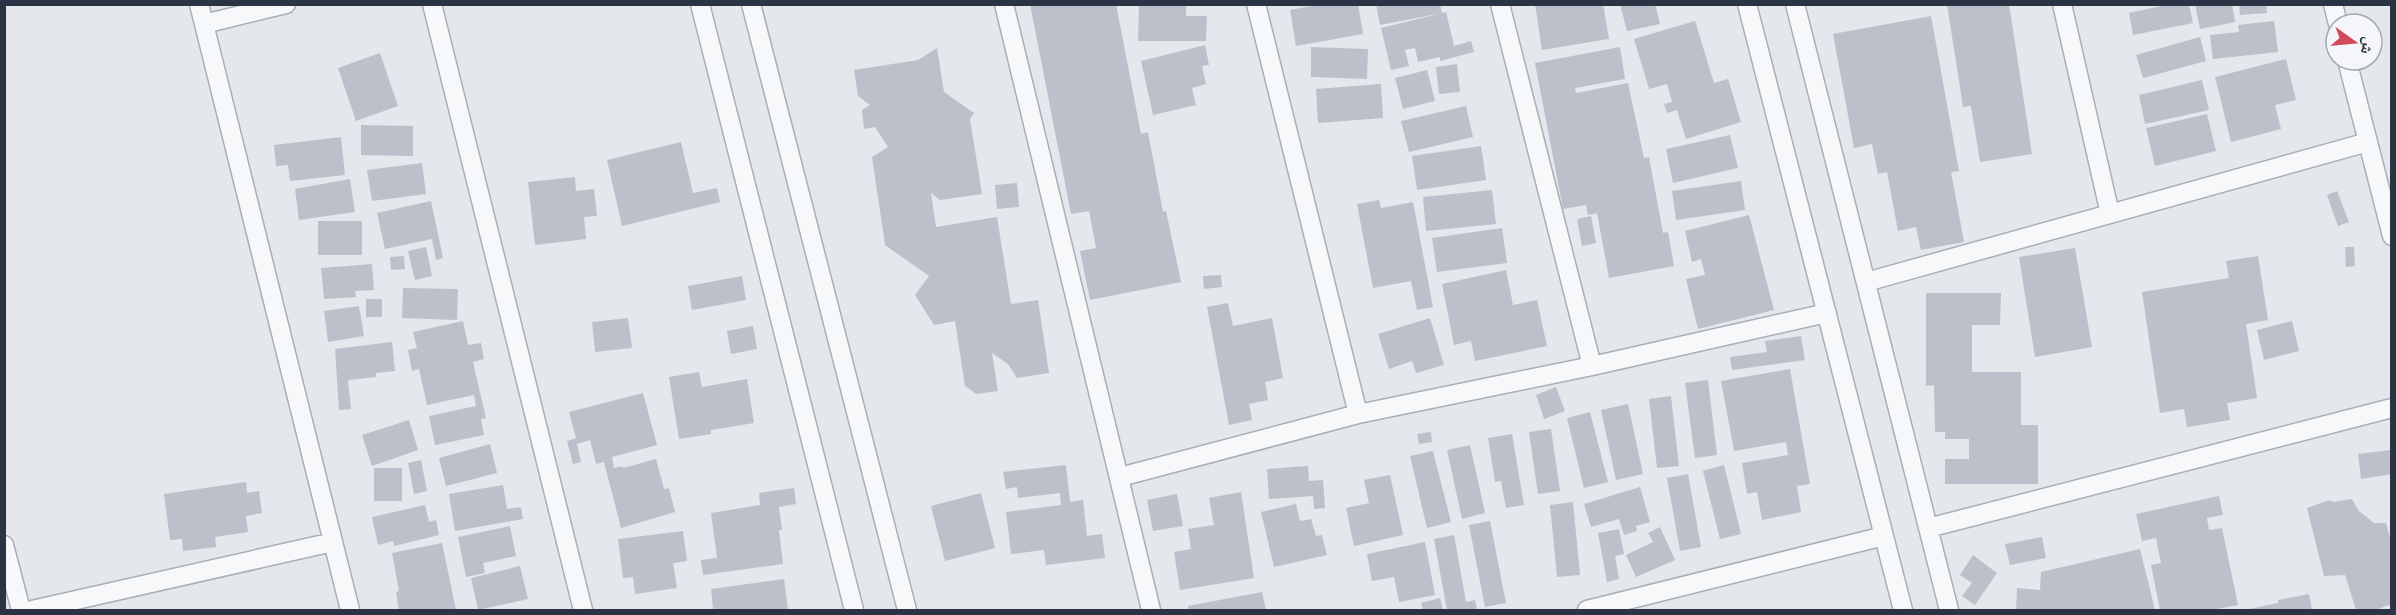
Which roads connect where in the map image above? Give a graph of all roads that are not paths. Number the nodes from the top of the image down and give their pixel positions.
1 (199, 4) edge
2 (286, 4) edge
3 (432, 4) edge
4 (700, 4) edge
5 (751, 4) edge
6 (1004, 4) edge
7 (1256, 4) edge
8 (1500, 4) edge
9 (1747, 4) edge
10 (1795, 4) edge
11 (2062, 4) edge
12 (204, 24) junction
13 (2350, 72) edge
14 (2368, 142) junction
15 (2110, 214) junction
16 (2391, 236) edge
17 (1866, 282) junction
18 (1827, 313) junction
19 (1592, 366) junction
20 (2391, 408) edge
21 (1358, 414) junction
22 (1120, 477) junction
23 (1928, 528) junction
24 (1884, 536) junction
25 (333, 542) junction
26 (4, 544) edge
27 (21, 610) edge
28 (32, 610) edge
29 (350, 610) edge
30 (583, 610) edge
31 (854, 610) edge
32 (907, 610) edge
33 (1151, 610) edge
34 (1587, 610) edge
35 (1903, 610) edge
36 (1949, 610) edge

1 - 12 street
2 - 12 street
3 - 30 street
4 - 31 street
5 - 32 street
6 - 22 street
7 - 21 street
8 - 19 street
9 - 18 street
10 - 17 street
11 - 15 street
12 - 25 street
13 - 14 street
14 - 15 street
14 - 16 street
15 - 17 street
17 - 23 street
18 - 19 street
18 - 24 street
19 - 21 street
20 - 23 street
21 - 22 street
22 - 33 street
23 - 36 street
24 - 34 street
24 - 35 street
25 - 28 street
25 - 29 street
26 - 27 street

